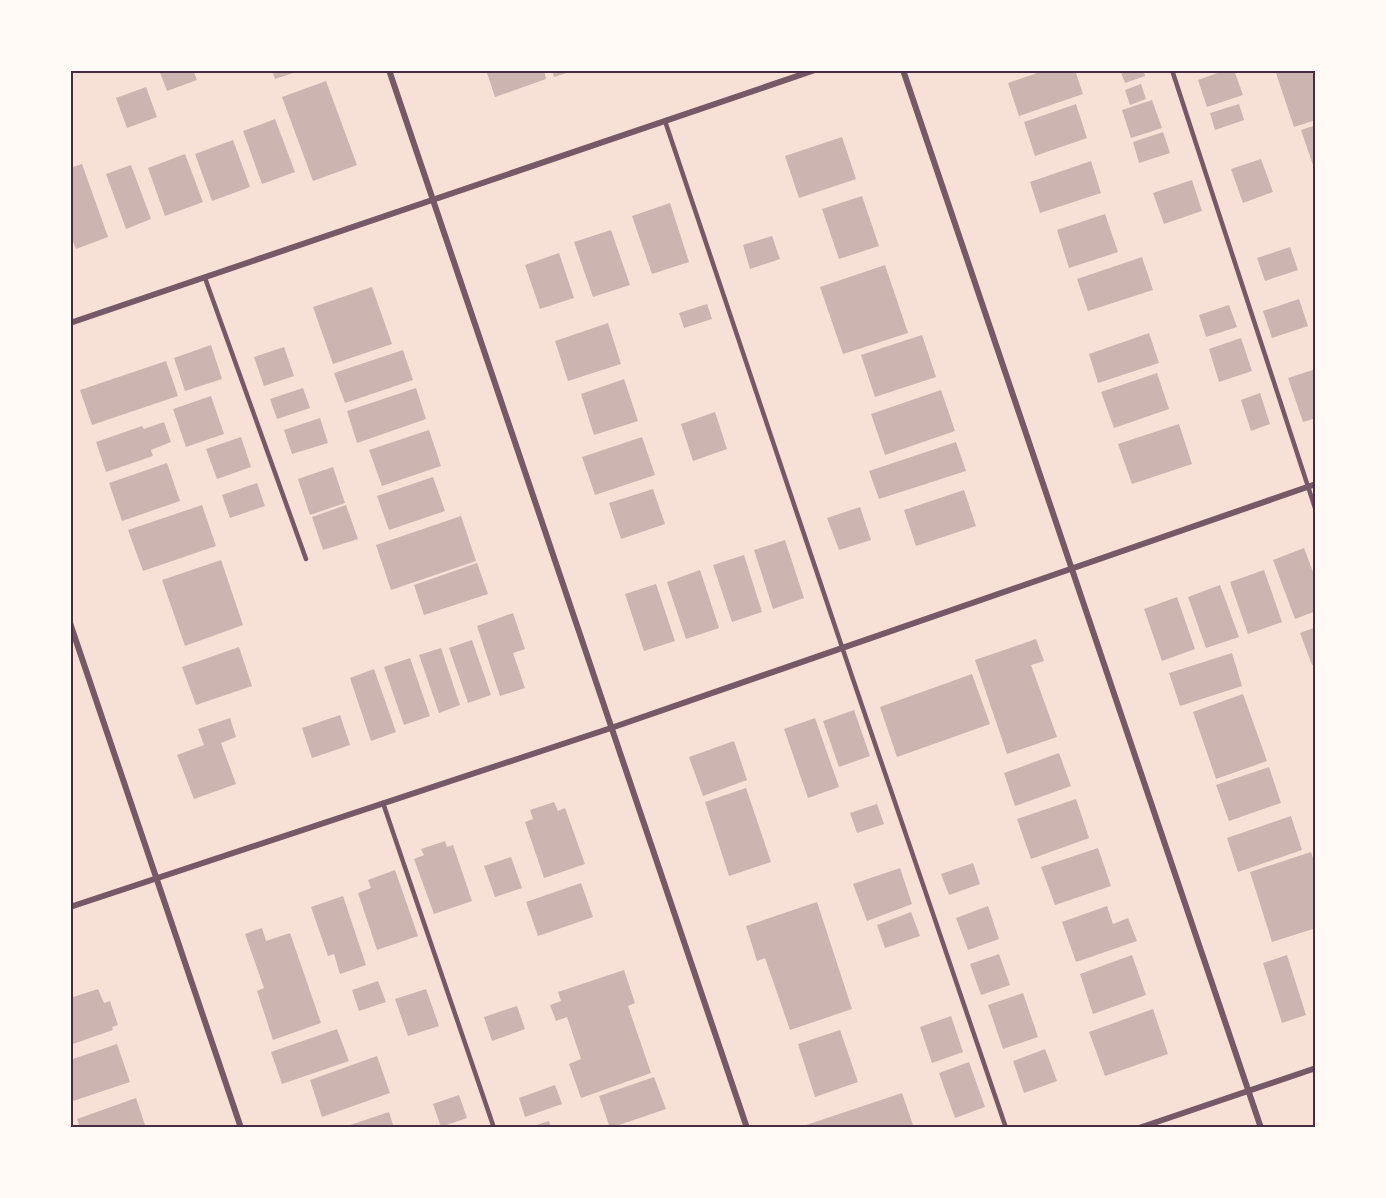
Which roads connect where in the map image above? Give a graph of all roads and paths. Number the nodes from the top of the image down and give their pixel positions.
1 (389, 70) edge
2 (815, 70) edge
3 (903, 70) edge
4 (1172, 70) edge
5 (666, 121) junction
6 (433, 201) junction
7 (205, 278) junction
8 (70, 324) edge
9 (1316, 484) edge
10 (1307, 487) junction
11 (1316, 511) edge
12 (306, 559) dead end
13 (1071, 568) junction
14 (70, 623) edge
15 (842, 647) junction
16 (611, 728) junction
17 (382, 803) junction
18 (157, 878) junction
19 (70, 907) edge
20 (1316, 1068) edge
21 (1248, 1090) junction
22 (241, 1128) edge
23 (494, 1128) edge
24 (747, 1128) edge
25 (1006, 1128) edge
26 (1139, 1128) edge
27 (1261, 1128) edge

1 - 6 street
2 - 5 street
3 - 13 street
4 - 10 lane
5 - 6 street
5 - 15 lane
6 - 7 street
6 - 16 street
7 - 8 street
7 - 12 lane
9 - 10 street
10 - 11 lane
10 - 13 street
13 - 15 street
13 - 21 street
14 - 18 street
15 - 16 street
15 - 25 lane
16 - 17 street
16 - 24 street
17 - 18 street
17 - 23 lane
18 - 19 street
18 - 22 street
20 - 21 street
21 - 26 street
21 - 27 street

